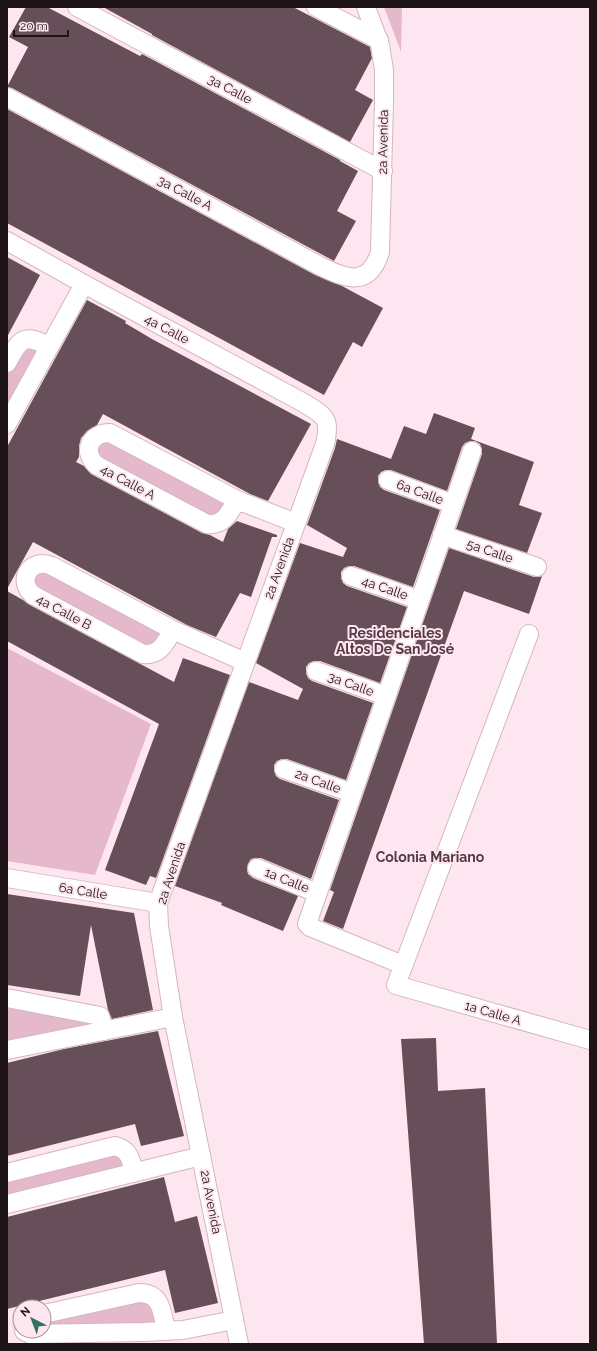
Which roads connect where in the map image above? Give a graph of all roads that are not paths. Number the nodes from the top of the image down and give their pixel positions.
1 (77, 7) edge
2 (316, 7) edge
3 (366, 7) edge
4 (378, 40) junction
5 (7, 97) edge
6 (383, 172) junction
7 (7, 241) edge
8 (367, 274) joint
9 (84, 284) junction
10 (49, 347) junction
11 (7, 363) edge
12 (326, 420) joint
13 (7, 424) edge
14 (472, 452) dead end
15 (388, 480) dead end
16 (237, 500) junction
17 (453, 504) junction
18 (296, 523) junction
19 (442, 535) junction
20 (537, 567) dead end
21 (351, 576) dead end
22 (419, 600) junction
23 (173, 630) junction
24 (529, 634) dead end
25 (245, 662) junction
26 (316, 671) dead end
27 (386, 696) junction
28 (284, 769) dead end
29 (352, 793) junction
30 (257, 868) dead end
31 (7, 878) edge
32 (317, 893) junction
33 (158, 903) junction
34 (403, 965) junction
35 (7, 998) edge
36 (173, 1017) junction
37 (104, 1031) junction
38 (590, 1040) edge
39 (7, 1050) edge
40 (201, 1156) junction
41 (7, 1173) edge
42 (134, 1173) junction
43 (7, 1204) edge
44 (52, 1312) edge
45 (234, 1320) junction
46 (166, 1331) junction
47 (52, 1334) edge
48 (239, 1344) edge

1 - 6 street, 3a Calle
2 - 4 street
3 - 4 street, 2a Avenida
4 - 6 street, 2a Avenida
5 - 8 street, 3a Calle A
6 - 8 street, 2a Avenida
7 - 9 street, 4a Calle
9 - 10 street
9 - 12 street, 4a Calle
10 - 11 street
10 - 13 street
12 - 18 street, 2a Avenida
14 - 17 street
15 - 17 street, 6a Calle
16 - 16 street, 4a Calle A
16 - 18 street, 4a Calle A
17 - 19 street
18 - 25 street, 2a Avenida
19 - 20 street, 5a Calle
19 - 22 street
21 - 22 street, 4a Calle
22 - 27 street
23 - 23 street, 4a Calle B
23 - 25 street, 4a Calle B
24 - 34 street
25 - 33 street, 2a Avenida
26 - 27 street, 3a Calle
27 - 29 street
28 - 29 street, 2a Calle
29 - 32 street
30 - 32 street, 1a Calle
31 - 33 street, 6a Calle
32 - 34 street
33 - 36 street, 2a Avenida
34 - 38 street, 1a Calle A
35 - 37 street
36 - 37 street
36 - 40 street, 2a Avenida
37 - 39 street
40 - 42 street
40 - 45 street, 2a Avenida
41 - 42 street
42 - 43 street
44 - 46 street
45 - 46 street
45 - 48 street, 2a Avenida
46 - 47 street

